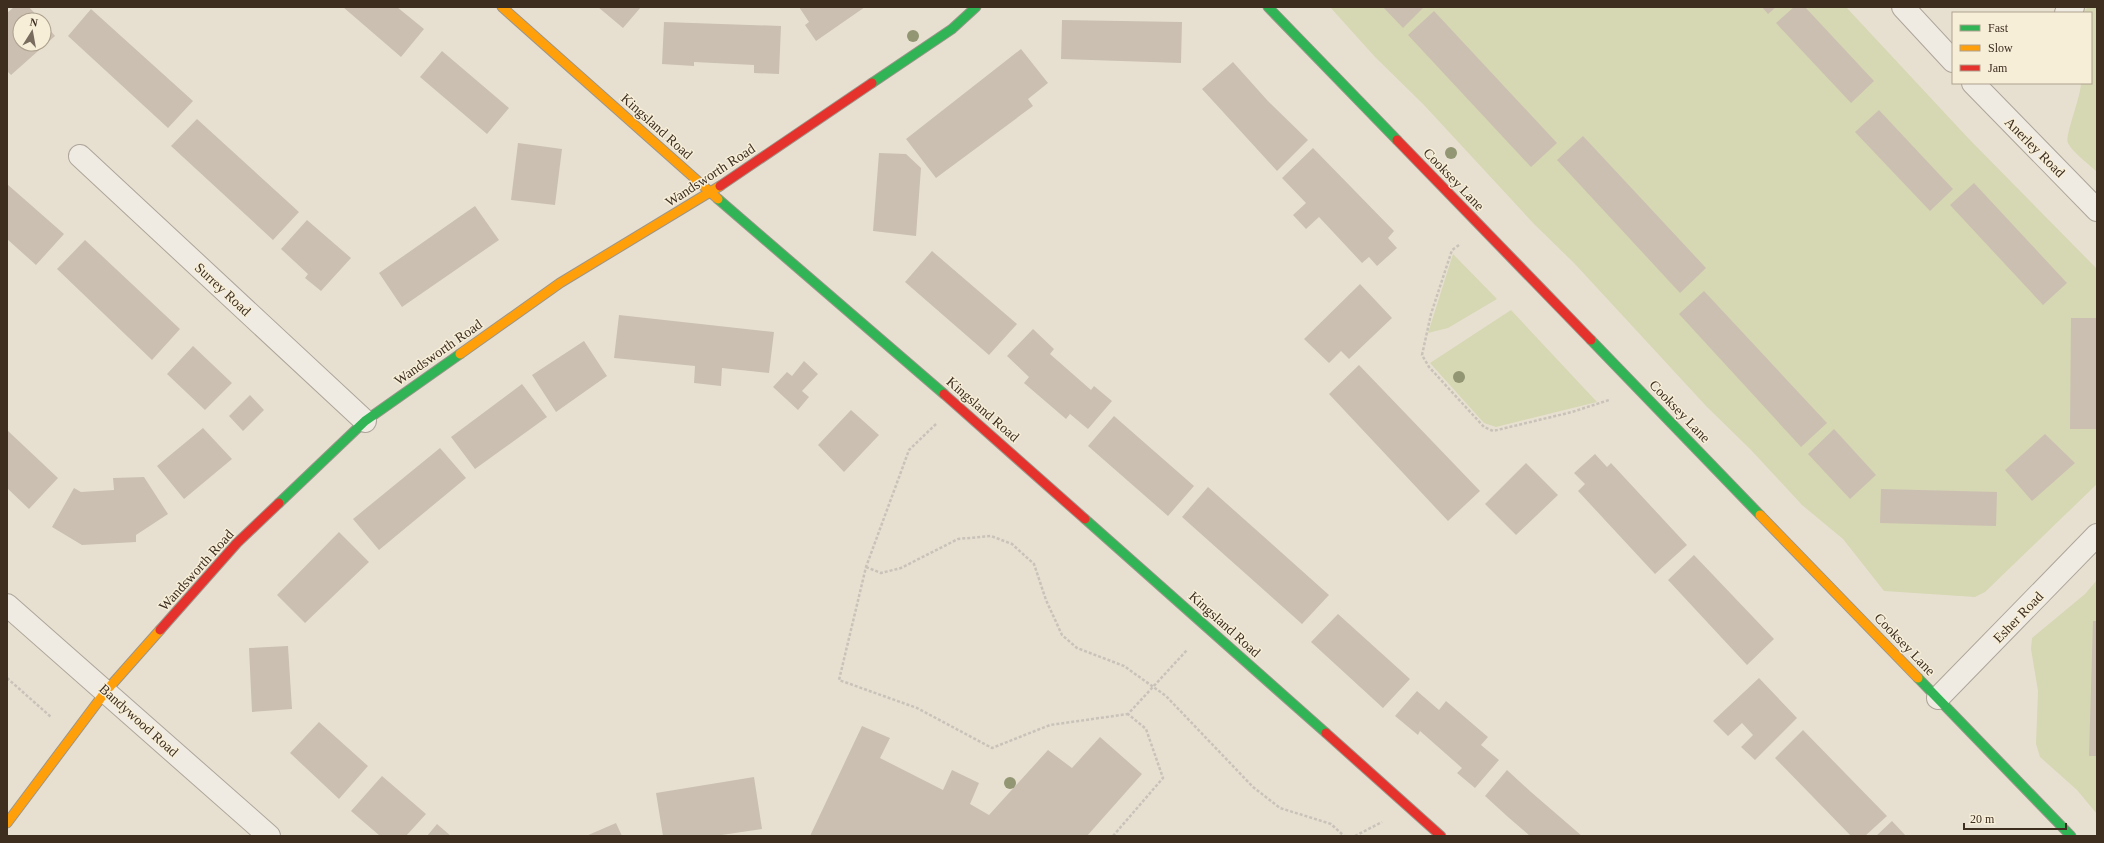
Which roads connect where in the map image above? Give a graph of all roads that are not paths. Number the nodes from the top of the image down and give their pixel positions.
1 (502, 7) edge
2 (976, 7) edge
3 (1268, 7) edge
4 (1903, 7) edge
5 (1952, 60) edge
6 (1984, 87) edge
7 (80, 156) dead end
8 (710, 193) junction
9 (2097, 210) edge
10 (365, 421) junction
11 (2097, 535) edge
12 (7, 605) edge
13 (106, 691) junction
14 (1938, 698) junction
15 (7, 823) edge
16 (269, 836) edge
17 (1441, 836) edge
18 (2070, 836) edge

1 - 8 street, Kingsland Road
2 - 8 street, Wandsworth Road
3 - 14 street, Cooksey Lane
4 - 5 street
6 - 9 street, Anerley Road
7 - 10 street, Surrey Road
8 - 10 street, Wandsworth Road
8 - 17 street, Kingsland Road
10 - 13 street, Wandsworth Road
11 - 14 street, Esher Road
12 - 13 street, Bandywood Road
13 - 15 street, Wandsworth Road
13 - 16 street, Bandywood Road
14 - 18 street, Cooksey Lane

